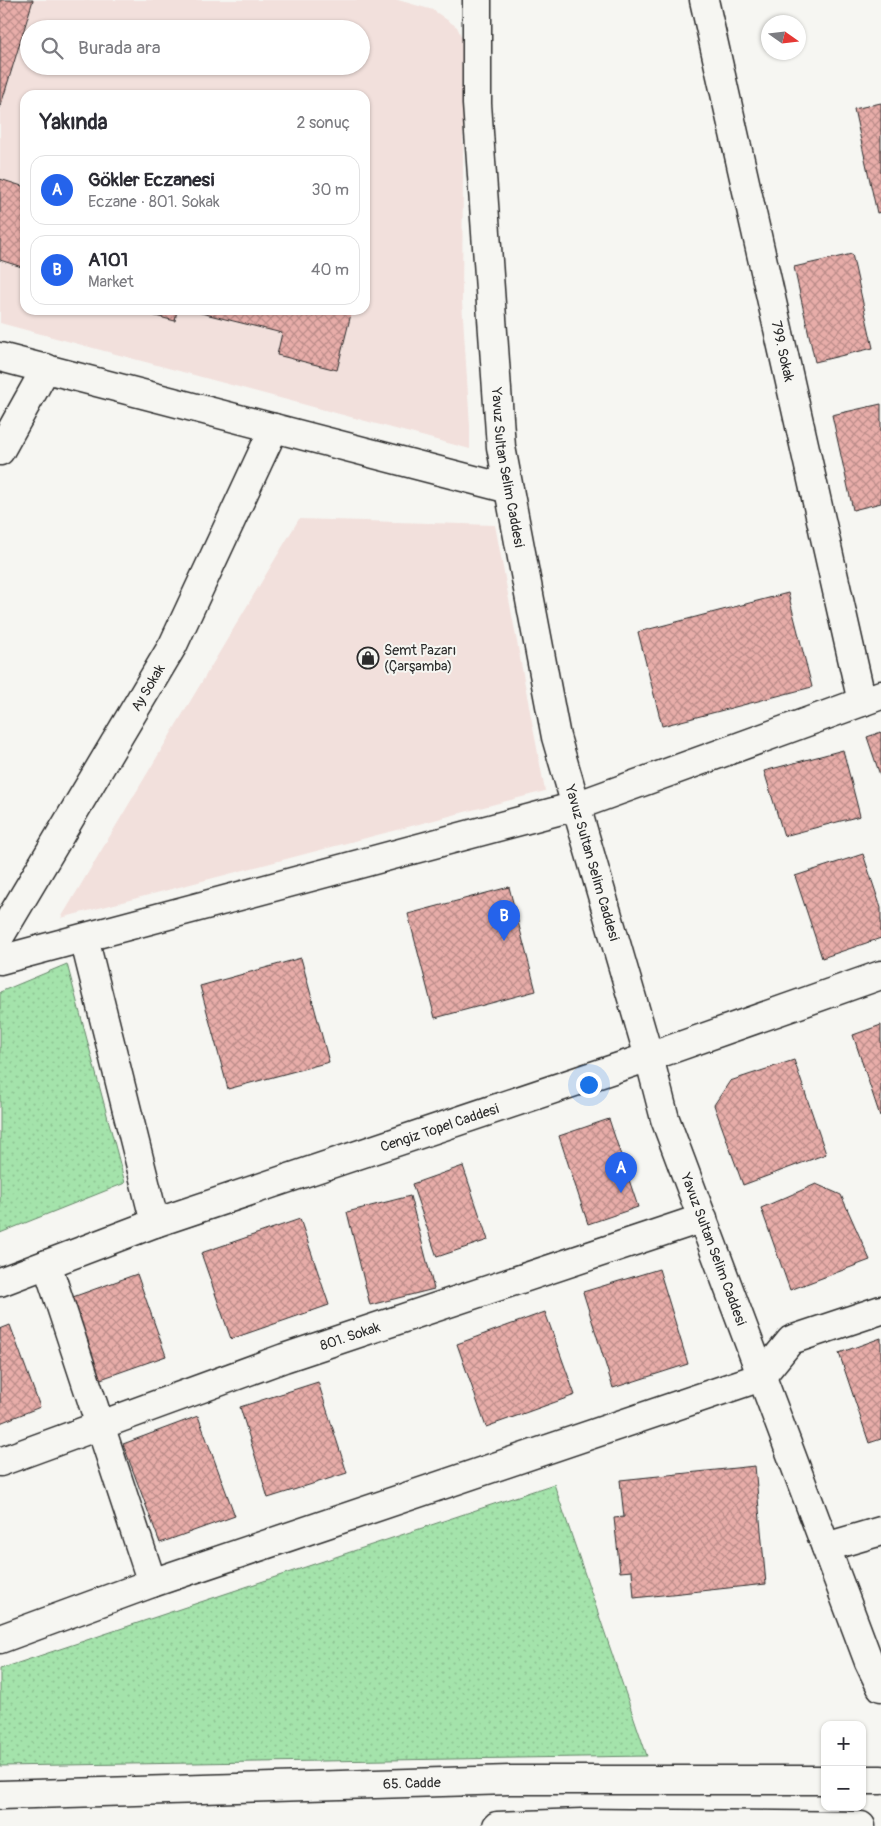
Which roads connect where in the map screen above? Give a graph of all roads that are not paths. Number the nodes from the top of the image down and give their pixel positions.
1 (477, 0) edge
2 (704, 0) edge
3 (0, 357) edge
4 (46, 368) junction
5 (274, 428) junction
6 (0, 451) edge
7 (509, 489) junction
8 (871, 699) edge
9 (576, 806) junction
10 (0, 936) edge
11 (84, 938) junction
12 (0, 960) edge
13 (881, 975) edge
14 (649, 1057) junction
15 (703, 1218) junction
16 (155, 1223) junction
17 (47, 1264) junction
18 (0, 1282) edge
19 (881, 1310) edge
20 (761, 1377) junction
21 (100, 1425) junction
22 (0, 1462) edge
23 (881, 1531) edge
24 (826, 1547) junction
25 (152, 1583) junction
26 (0, 1639) edge
27 (881, 1687) edge
28 (821, 1780) edge
29 (866, 1780) edge
30 (881, 1780) edge
31 (0, 1795) edge
32 (497, 1826) edge
33 (861, 1826) edge

1 - 7 street, Yavuz Sultan Selim Caddesi
2 - 8 street, 799. Sokak
3 - 4 street
4 - 5 street
4 - 6 street
5 - 7 street
5 - 10 street, Ay Sokak
7 - 9 street, Yavuz Sultan Selim Caddesi
8 - 9 street
9 - 11 street
9 - 14 street, Yavuz Sultan Selim Caddesi
11 - 12 street
11 - 16 street
13 - 14 street, Cengiz Topel Caddesi
14 - 15 street, Yavuz Sultan Selim Caddesi
14 - 16 street, Cengiz Topel Caddesi
15 - 20 street, Yavuz Sultan Selim Caddesi
15 - 21 street, 801. Sokak
16 - 17 street, Cengiz Topel Caddesi
17 - 18 street, Cengiz Topel Caddesi
17 - 21 street
19 - 20 street
20 - 24 street, Yavuz Sultan Selim Caddesi
20 - 25 street
21 - 22 street, 801. Sokak
21 - 25 street
23 - 24 street
24 - 27 street, Yavuz Sultan Selim Caddesi
25 - 26 street
28 - 31 street, 65. Cadde
29 - 30 street
32 - 33 street

